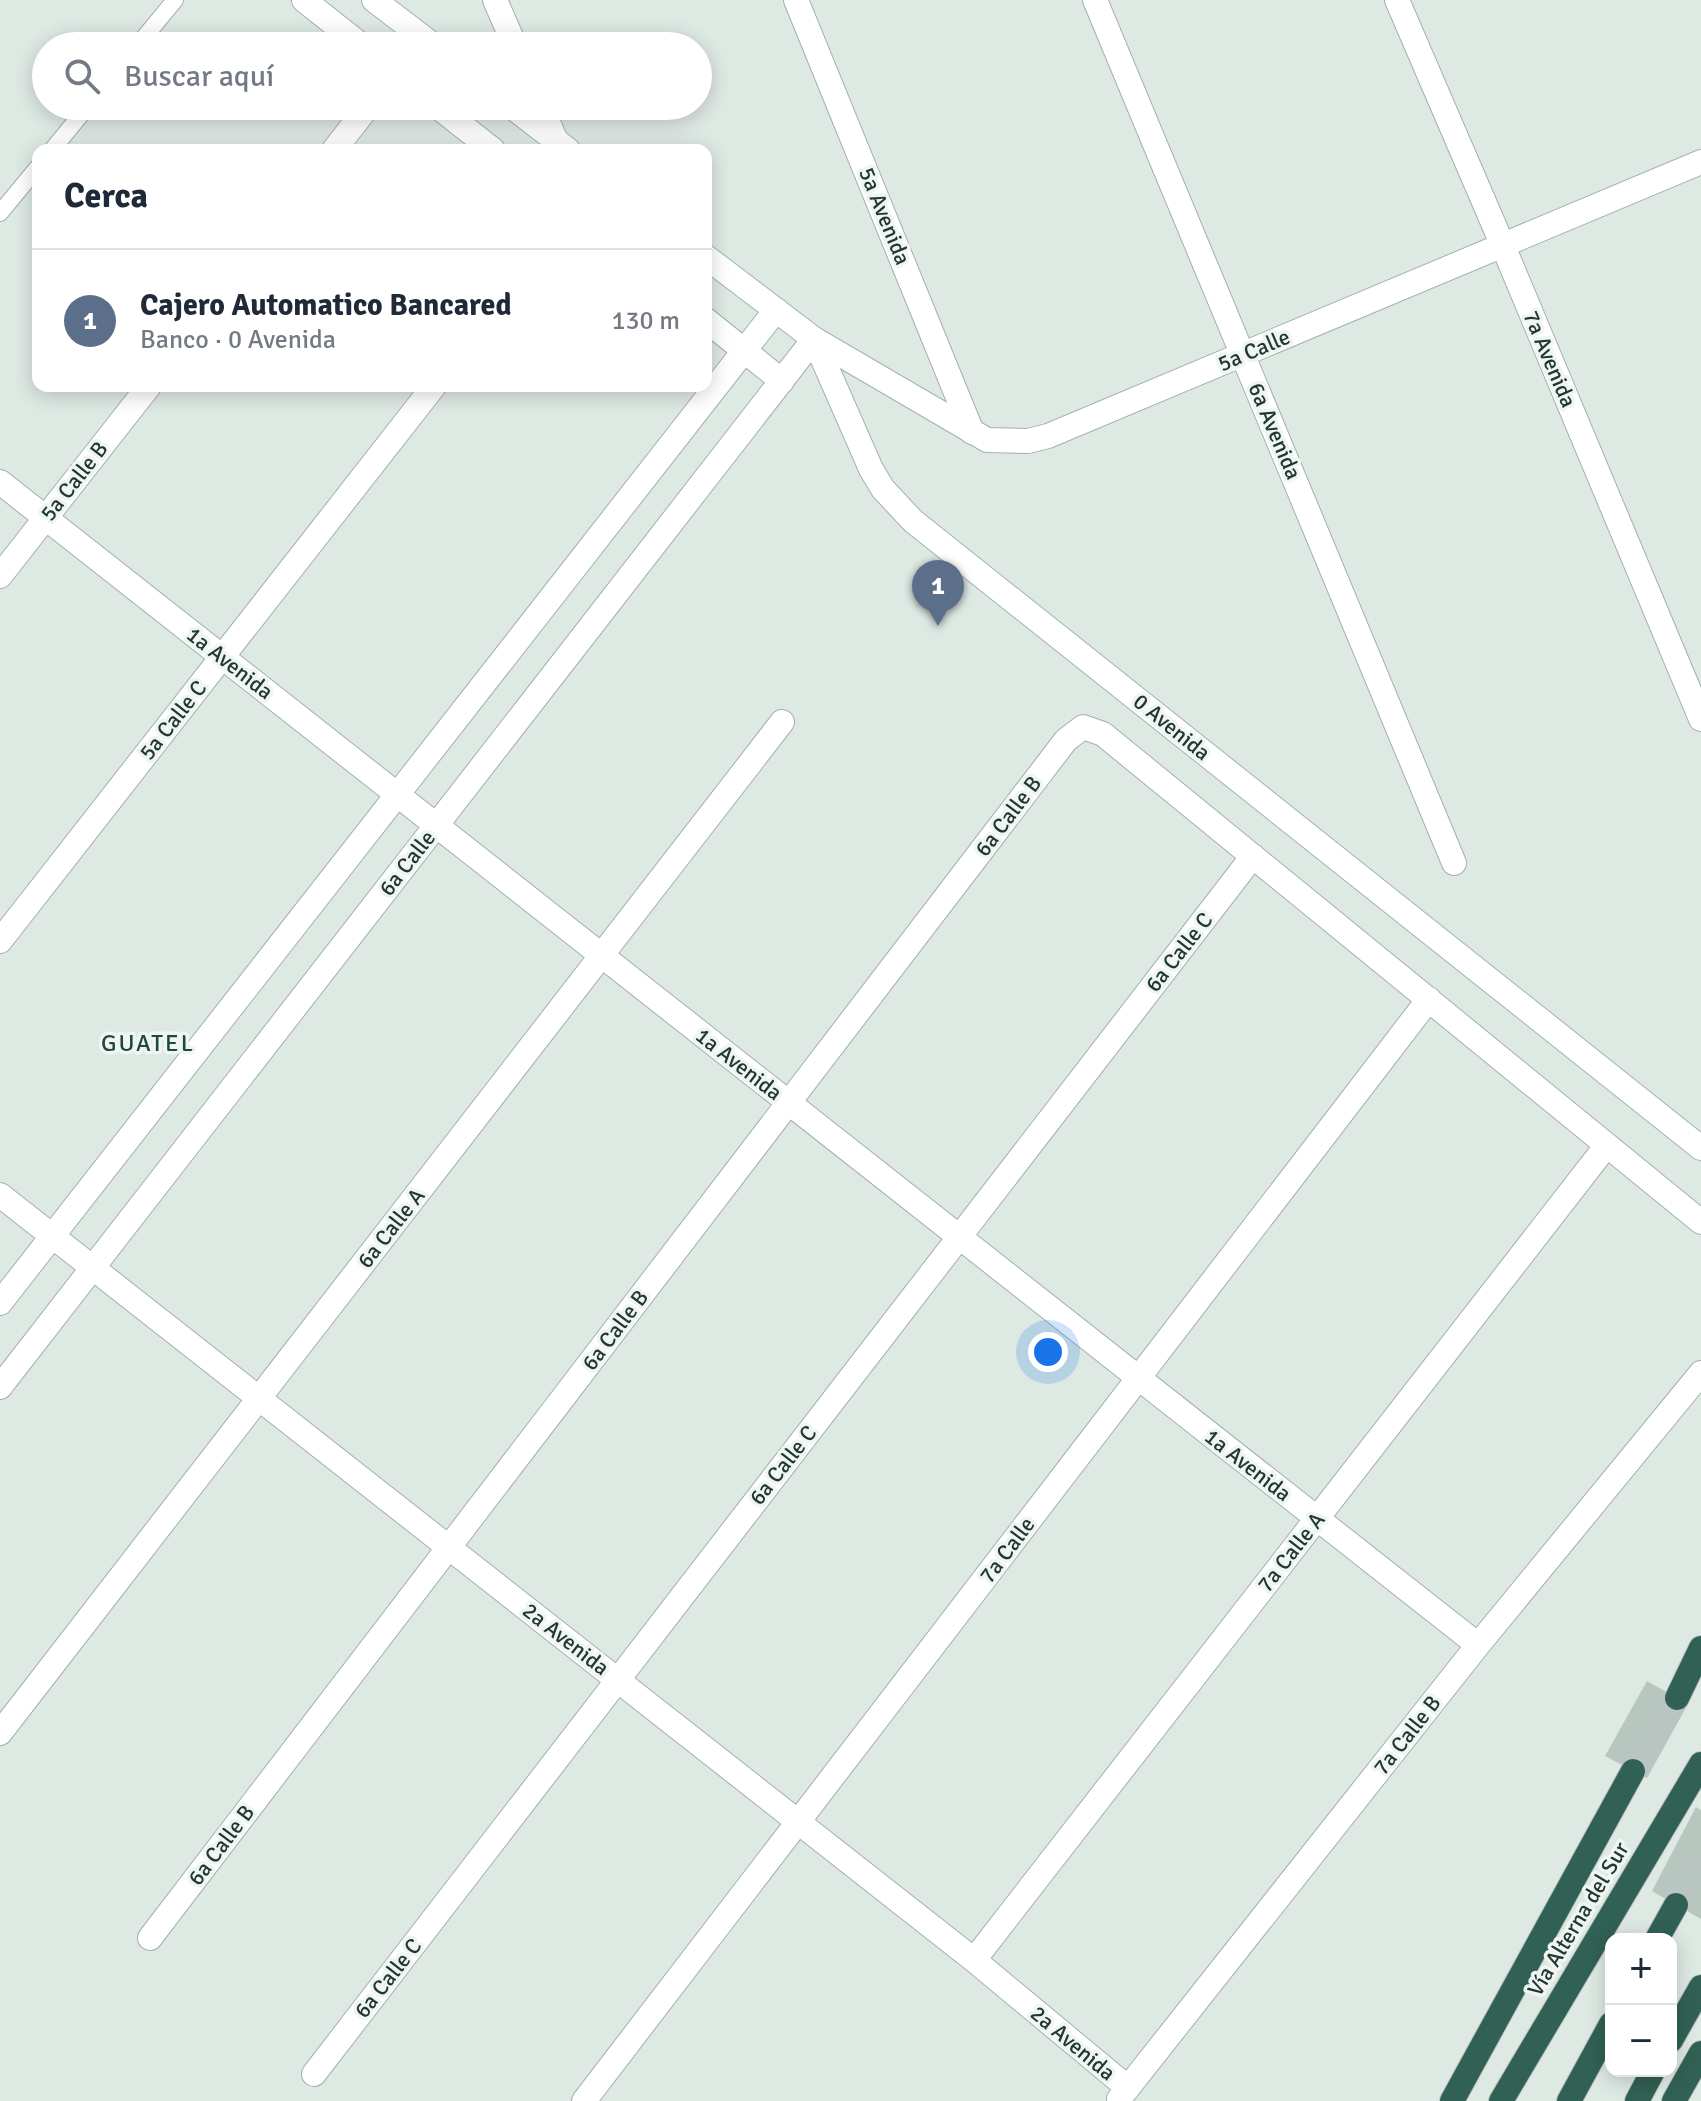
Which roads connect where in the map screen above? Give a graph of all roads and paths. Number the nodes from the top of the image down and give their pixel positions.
1 (175, 0) edge
2 (304, 0) edge
3 (374, 0) edge
4 (495, 0) edge
5 (796, 0) edge
6 (1095, 0) edge
7 (1397, 0) edge
8 (149, 32) edge
9 (344, 32) edge
10 (416, 32) edge
11 (509, 32) edge
12 (77, 120) edge
13 (357, 120) edge
14 (455, 120) edge
15 (529, 120) edge
16 (548, 120) edge
17 (57, 144) edge
18 (339, 144) edge
19 (485, 144) edge
20 (559, 144) edge
21 (561, 144) edge
22 (1701, 162) edge
23 (32, 174) edge
24 (0, 213) edge
25 (1503, 246) junction
26 (712, 262) edge
27 (776, 310) junction
28 (712, 325) edge
29 (814, 339) junction
30 (745, 350) junction
31 (1242, 354) junction
32 (782, 381) junction
33 (144, 392) edge
34 (429, 392) edge
35 (972, 432) junction
36 (0, 482) edge
37 (45, 518) junction
38 (0, 576) edge
39 (222, 657) junction
40 (1701, 719) edge
41 (782, 722) dead end
42 (397, 795) junction
43 (436, 826) junction
44 (1253, 856) junction
45 (1454, 863) dead end
46 (0, 941) edge
47 (601, 956) junction
48 (1429, 999) junction
49 (788, 1103) junction
50 (1607, 1145) junction
51 (1701, 1148) edge
52 (0, 1195) edge
53 (1701, 1222) edge
54 (52, 1236) junction
55 (959, 1238) junction
56 (92, 1267) junction
57 (0, 1303) edge
58 (1701, 1373) edge
59 (1138, 1379) junction
60 (0, 1387) edge
61 (259, 1398) junction
62 (1317, 1519) junction
63 (449, 1547) junction
64 (1478, 1645) junction
65 (1701, 1648) edge
66 (618, 1680) junction
67 (1677, 1698) tunnel mouth
68 (0, 1733) edge
69 (1701, 1764) edge
70 (1633, 1771) tunnel mouth
71 (799, 1822) junction
72 (1676, 1905) tunnel mouth
73 (1660, 1933) edge
74 (150, 1938) dead end
75 (974, 1960) junction
76 (1701, 1987) edge
77 (1677, 2029) edge
78 (1605, 2035) edge
79 (1701, 2053) edge
80 (314, 2074) dead end
81 (1650, 2077) edge
82 (1123, 2095) edge
83 (584, 2101) edge
84 (1452, 2101) edge
85 (1501, 2101) edge
86 (1569, 2101) edge
87 (1637, 2101) edge
88 (1674, 2101) edge

1 - 8 lane
2 - 9 street
3 - 10 street
4 - 11 street
5 - 35 street, 5a Avenida
6 - 31 street, 6a Avenida
7 - 25 street, 7a Avenida
12 - 17 lane
13 - 18 street
14 - 19 street
15 - 20 street
16 - 21 street
22 - 25 street, 5a Calle
23 - 24 lane
25 - 31 street, 5a Calle
25 - 40 street, 7a Avenida
26 - 27 street, 0 Avenida
27 - 29 street, 0 Avenida
27 - 30 street
28 - 30 street
29 - 32 street, 6a Calle
29 - 35 street, 5a Calle
29 - 51 street, 0 Avenida
30 - 32 street
30 - 42 street
31 - 35 street, 5a Calle
31 - 45 street, 6a Avenida
32 - 43 street, 6a Calle
33 - 37 street, 5a Calle B
34 - 39 street, 5a Calle C
36 - 37 street, 1a Avenida
37 - 38 street, 5a Calle B
37 - 39 street, 1a Avenida
39 - 42 street, 1a Avenida
39 - 46 street, 5a Calle C
41 - 47 street, 6a Calle A
42 - 43 street, 1a Avenida
42 - 54 street
43 - 47 street, 1a Avenida
43 - 56 street, 6a Calle
44 - 48 street
44 - 49 street, 6a Calle B
44 - 55 street, 6a Calle C
47 - 49 street, 1a Avenida
47 - 61 street, 6a Calle A
48 - 50 street
48 - 59 street, 7a Calle
49 - 55 street, 1a Avenida
49 - 63 street, 6a Calle B
50 - 53 street
50 - 62 street, 7a Calle A
52 - 54 street, 2a Avenida
54 - 56 street, 2a Avenida
54 - 57 street
55 - 59 street, 1a Avenida
55 - 66 street, 6a Calle C
56 - 60 street, 6a Calle
56 - 61 street, 2a Avenida
58 - 64 street, 7a Calle B
59 - 62 street, 1a Avenida
59 - 71 street, 7a Calle
61 - 63 street, 2a Avenida
61 - 68 street, 6a Calle A
62 - 64 street, 1a Avenida
62 - 75 street, 7a Calle A
63 - 66 street, 2a Avenida
63 - 74 street, 6a Calle B
64 - 82 street, 7a Calle B
65 - 67 highway
66 - 71 street, 2a Avenida
66 - 80 street, 6a Calle C
69 - 85 highway, Vía Alterna del Sur
70 - 84 highway
71 - 75 street, 2a Avenida
71 - 83 street, 7a Calle
72 - 73 highway
75 - 82 street, 2a Avenida
76 - 77 highway
78 - 86 highway
79 - 88 highway
81 - 87 highway

